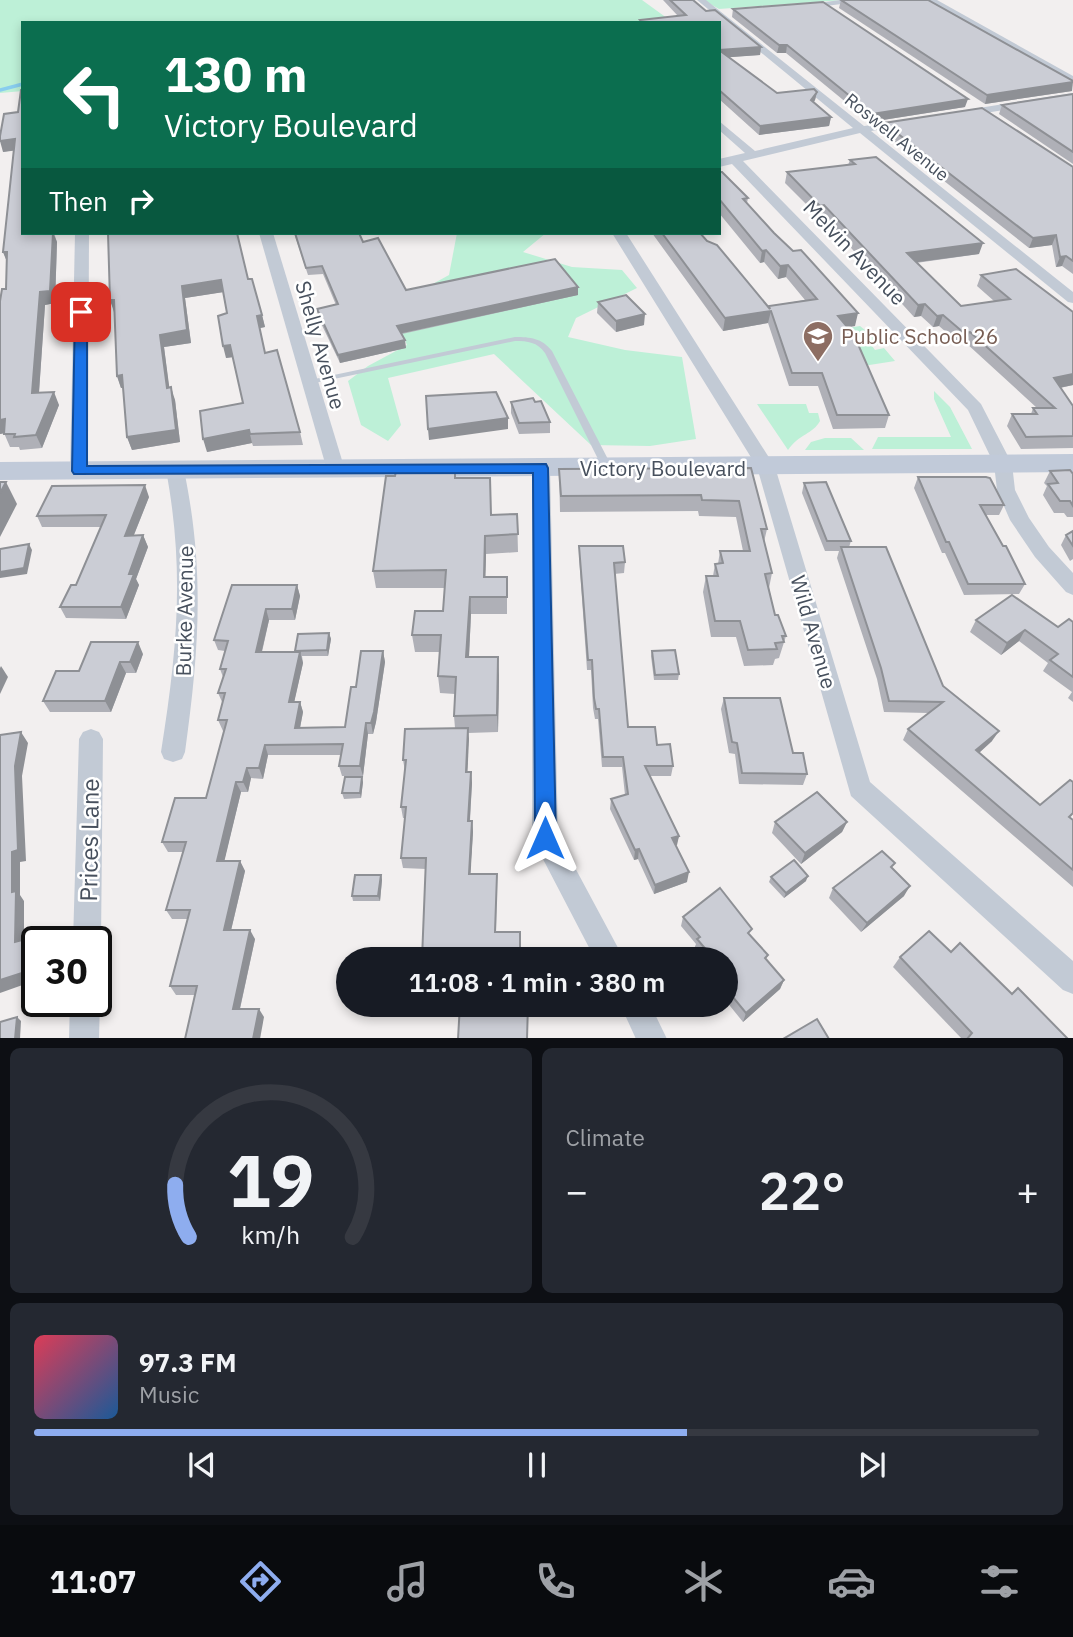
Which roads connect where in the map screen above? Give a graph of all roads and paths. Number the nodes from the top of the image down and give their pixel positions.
1 (701, 0) edge
2 (870, 0) edge
3 (931, 0) edge
4 (824, 4) junction
5 (784, 7) edge
6 (730, 12) dead end
7 (716, 13) junction
8 (839, 14) edge
9 (1073, 80) edge
10 (1073, 96) edge
11 (962, 99) edge
12 (979, 111) junction
13 (952, 115) edge
14 (989, 118) edge
15 (926, 119) edge
16 (721, 126) edge
17 (859, 130) junction
18 (752, 153) junction
19 (726, 161) edge
20 (82, 235) edge
21 (267, 235) edge
22 (620, 235) edge
23 (1073, 299) edge
24 (310, 382) junction
25 (1073, 463) edge
26 (1003, 464) junction
27 (766, 467) junction
28 (541, 468) junction
29 (607, 468) junction
30 (176, 470) junction
31 (336, 470) junction
32 (0, 471) edge
33 (79, 471) junction
34 (1073, 587) edge
35 (92, 739) dead end
36 (173, 752) dead end
37 (86, 926) edge
38 (604, 947) edge
39 (1073, 980) edge
40 (85, 1017) edge
41 (641, 1017) edge
42 (84, 1038) edge
43 (652, 1038) edge

1 - 7 street, Roswell Avenue
2 - 4 street
3 - 9 street
4 - 5 street
4 - 8 street
6 - 7 street
7 - 17 street, Roswell Avenue
10 - 12 street
11 - 12 street
12 - 13 street
12 - 14 street
15 - 17 street
16 - 18 street
17 - 18 street
17 - 23 street, Roswell Avenue
18 - 19 street
19 - 26 street, Melvin Avenue
20 - 33 street
21 - 24 street, Shelly Avenue
22 - 27 street, Wild Avenue
24 - 29 lane
24 - 31 street, Shelly Avenue
25 - 26 main road, Victory Boulevard
26 - 27 main road, Victory Boulevard
26 - 34 street, Melvin Avenue
27 - 29 main road, Victory Boulevard
27 - 39 street, Wild Avenue
28 - 29 main road, Victory Boulevard
28 - 31 main road, Victory Boulevard
28 - 38 street
30 - 31 main road, Victory Boulevard
30 - 33 main road, Victory Boulevard
30 - 36 street, Burke Avenue
32 - 33 main road, Victory Boulevard
35 - 37 street, Prices Lane
40 - 42 street
41 - 43 street

